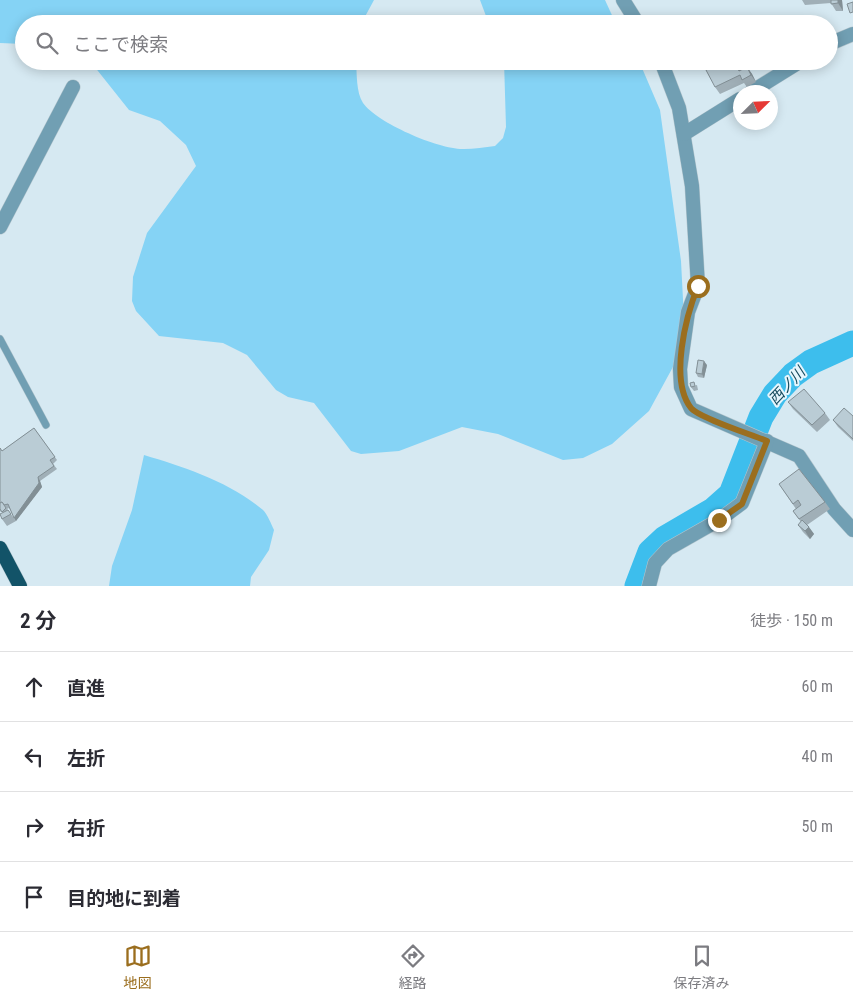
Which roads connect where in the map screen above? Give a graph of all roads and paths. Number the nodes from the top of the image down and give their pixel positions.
1 (623, 0) edge
2 (632, 15) edge
3 (853, 34) edge
4 (838, 40) edge
5 (664, 70) edge
6 (786, 70) edge
7 (762, 85) edge
8 (73, 87) dead end
9 (733, 103) edge
10 (684, 134) junction
11 (0, 227) edge
12 (0, 338) edge
13 (46, 425) dead end
14 (763, 440) junction
15 (853, 530) edge
16 (0, 548) edge
17 (20, 586) edge
18 (649, 586) edge

1 - 2 street
3 - 4 street
5 - 10 street
6 - 7 street
8 - 11 street
9 - 10 street
10 - 14 street
12 - 13 lane
14 - 15 street
14 - 18 street
16 - 17 highway

